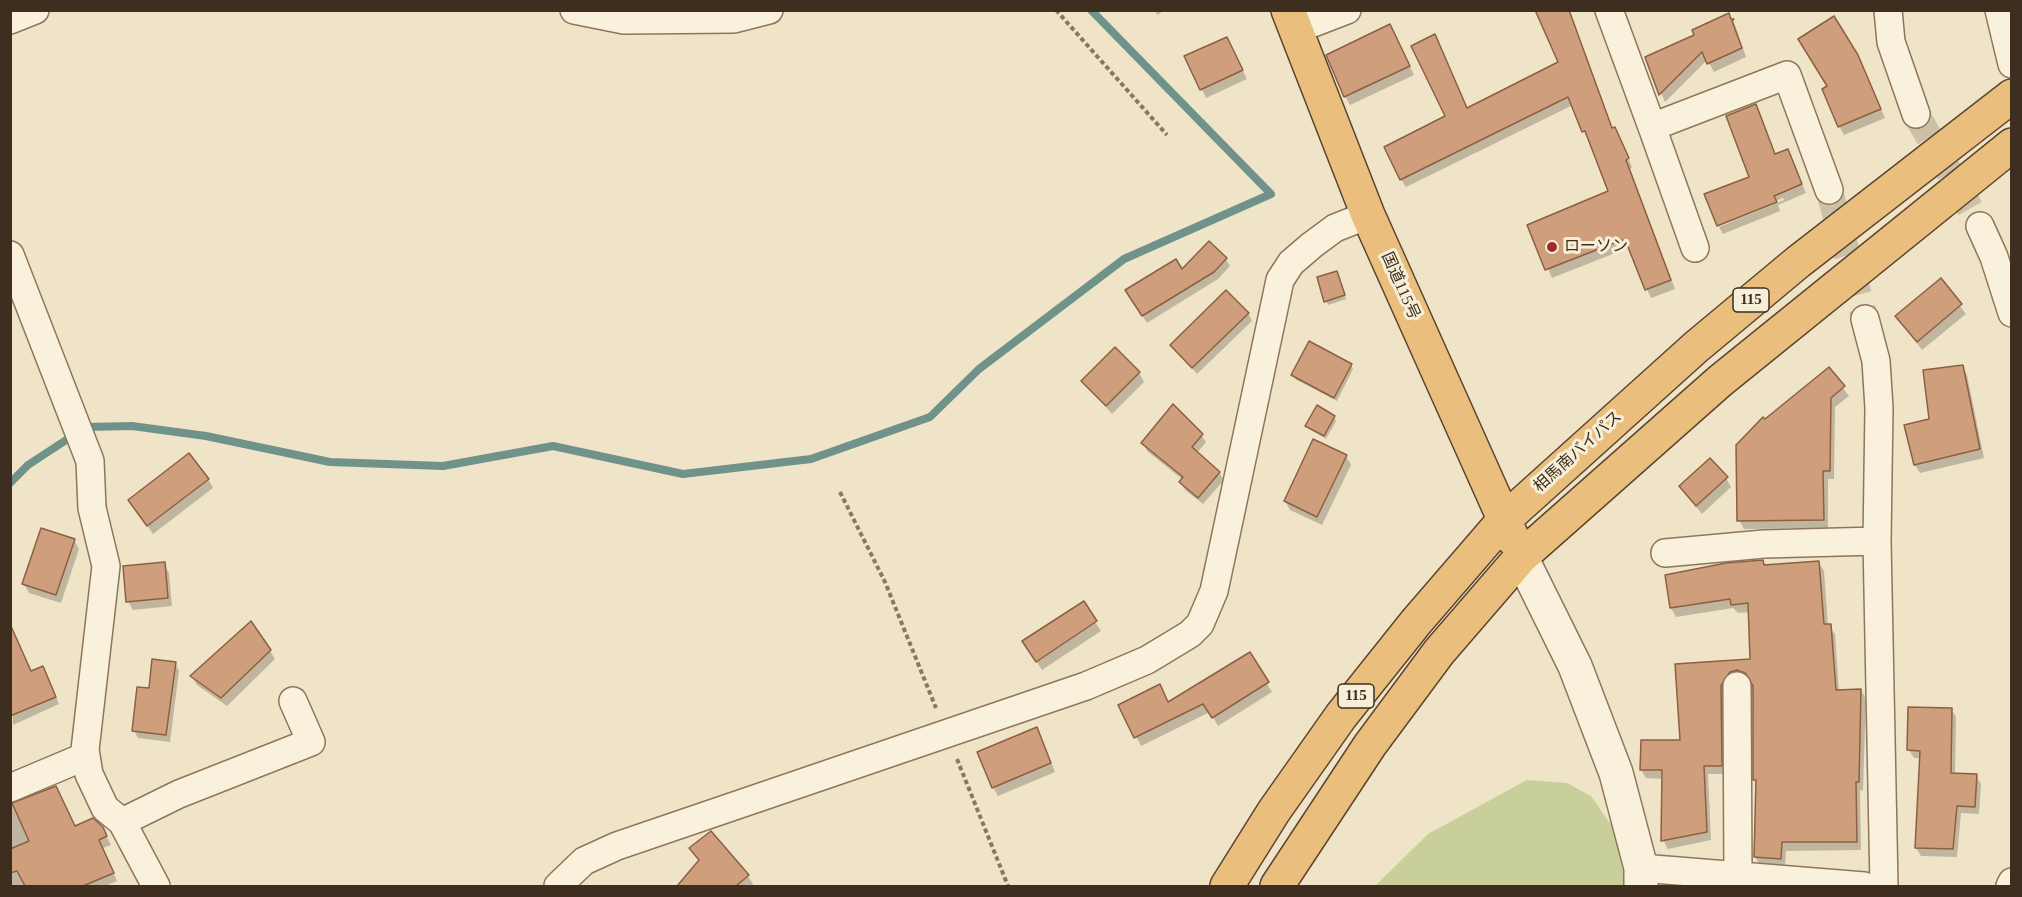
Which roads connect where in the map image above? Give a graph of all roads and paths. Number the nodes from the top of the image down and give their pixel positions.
1 (35, 10) edge
2 (574, 10) edge
3 (769, 10) edge
4 (1056, 10) edge
5 (1347, 10) edge
6 (1609, 10) edge
7 (1888, 10) edge
8 (1999, 10) edge
9 (10, 20) edge
10 (1291, 20) edge
11 (2012, 64) edge
12 (2012, 96) edge
13 (1916, 114) tunnel mouth
14 (1652, 127) junction
15 (1167, 135) dead end
16 (2012, 146) edge
17 (1829, 190) tunnel mouth
18 (1368, 215) junction
19 (1980, 226) tunnel mouth
20 (1695, 248) dead end
21 (10, 255) edge
22 (2012, 313) edge
23 (1866, 319) tunnel mouth
24 (840, 492) dead end
25 (1504, 520) junction
26 (1877, 541) junction
27 (1665, 553) dead end
28 (1521, 557) junction
29 (1737, 686) dead end
30 (293, 701) dead end
31 (946, 733) junction
32 (86, 756) junction
33 (10, 788) edge
34 (122, 822) junction
35 (1738, 876) junction
36 (1641, 877) edge
37 (2012, 882) edge
38 (156, 886) edge
39 (558, 886) edge
40 (1008, 886) edge
41 (1227, 886) edge
42 (1277, 886) edge
43 (1864, 886) edge
44 (1884, 886) edge
45 (2010, 886) edge

1 - 9 street
2 - 3 street
4 - 15 path
5 - 10 street
6 - 14 street
7 - 13 street
8 - 11 street
10 - 18 highway, 国道115号
12 - 25 highway, 相馬南バイパス / 115
14 - 17 street
14 - 20 street
16 - 28 highway, 115
18 - 25 highway, 国道115号
18 - 31 street
19 - 22 street
21 - 32 street
23 - 26 street
24 - 31 path
25 - 28 highway, 国道115号
25 - 41 highway, 相馬南バイパス / 115
26 - 27 street
26 - 44 street
28 - 36 street
28 - 42 highway, 115
29 - 35 street
30 - 34 street
31 - 39 street
31 - 40 path
32 - 33 street
32 - 34 street
34 - 38 street
35 - 36 street
35 - 43 street
37 - 45 street

